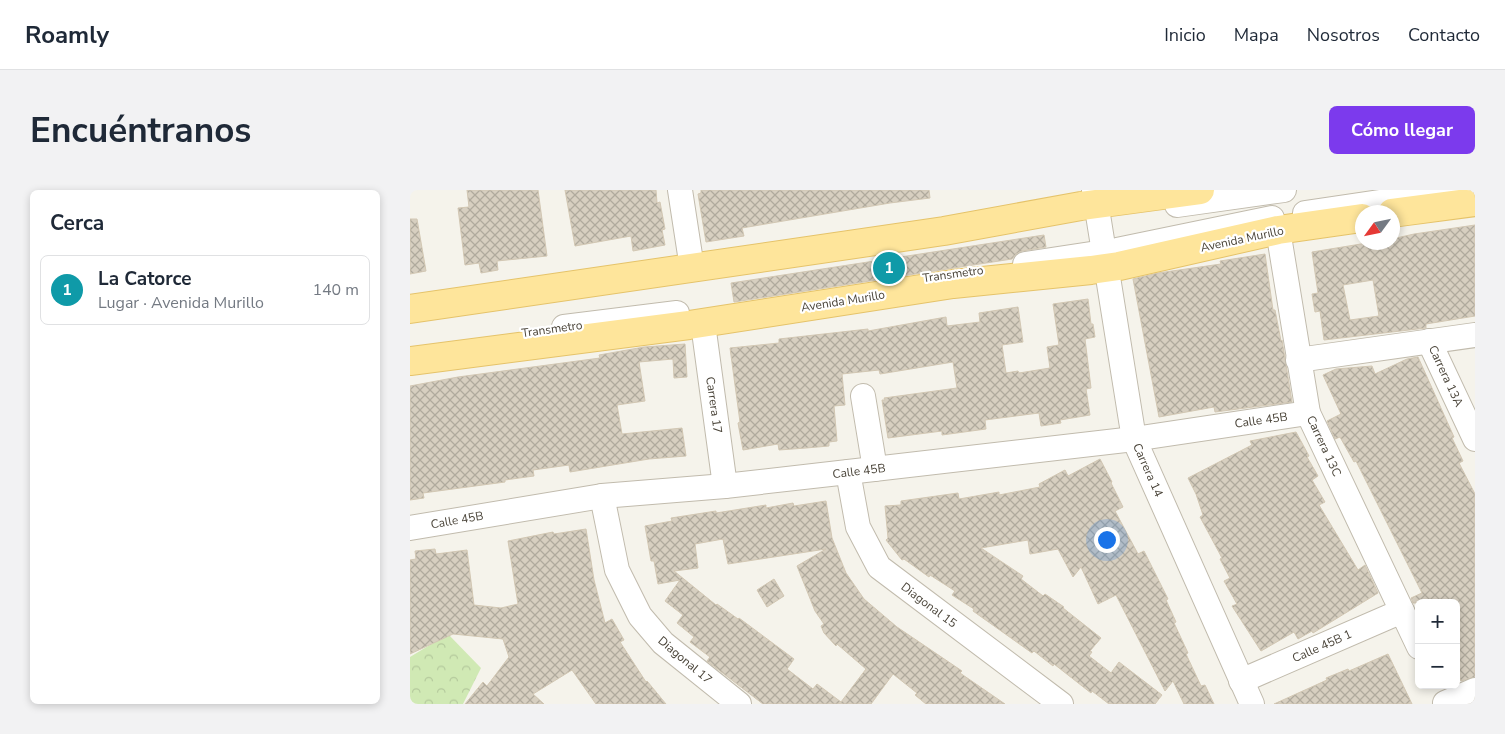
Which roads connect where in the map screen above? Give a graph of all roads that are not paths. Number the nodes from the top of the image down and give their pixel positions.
1 (680, 190) edge
2 (1200, 190) edge
3 (1284, 190) edge
4 (1464, 190) edge
5 (1475, 202) edge
6 (1096, 203) edge
7 (1400, 212) edge
8 (1355, 219) edge
9 (1278, 230) junction
10 (1105, 260) junction
11 (692, 268) junction
12 (410, 310) edge
13 (410, 321) edge
14 (702, 324) junction
15 (1475, 335) edge
16 (1429, 341) junction
17 (410, 348) edge
18 (1298, 360) junction
19 (410, 361) edge
20 (863, 396) dead end
21 (1308, 413) junction
22 (1134, 439) junction
23 (1475, 439) edge
24 (875, 469) junction
25 (848, 472) junction
26 (725, 486) junction
27 (602, 496) junction
28 (410, 528) edge
29 (1402, 611) junction
30 (1418, 644) edge
31 (1241, 681) junction
32 (1475, 690) edge
33 (1443, 697) edge
34 (739, 704) edge
35 (1061, 704) edge
36 (1252, 704) edge

1 - 11 street
2 - 6 main road
3 - 6 street
4 - 10 street, Transmetro
5 - 7 main road
6 - 10 street, Carrera 14
6 - 11 main road
6 - 13 street
8 - 9 main road, Avenida Murillo
9 - 10 main road, Avenida Murillo
9 - 18 street, Carrera 13C
10 - 14 main road, Avenida Murillo
10 - 17 street, Transmetro
10 - 22 street, Carrera 14
11 - 12 main road
14 - 19 main road, Avenida Murillo
14 - 26 street, Carrera 17
15 - 16 street
16 - 18 street
16 - 23 street, Carrera 13A
18 - 21 street, Carrera 13C
20 - 24 street
21 - 22 street, Calle 45B
21 - 29 street, Carrera 13C
22 - 24 street, Calle 45B
22 - 31 street, Carrera 14
24 - 25 street, Calle 45B
25 - 26 street, Calle 45B
25 - 35 street, Diagonal 15
26 - 27 street, Calle 45B
27 - 28 street, Calle 45B
27 - 34 street, Diagonal 17
29 - 30 street, Carrera 13C
29 - 31 street, Calle 45B 1
31 - 36 street, Carrera 14
32 - 33 street

